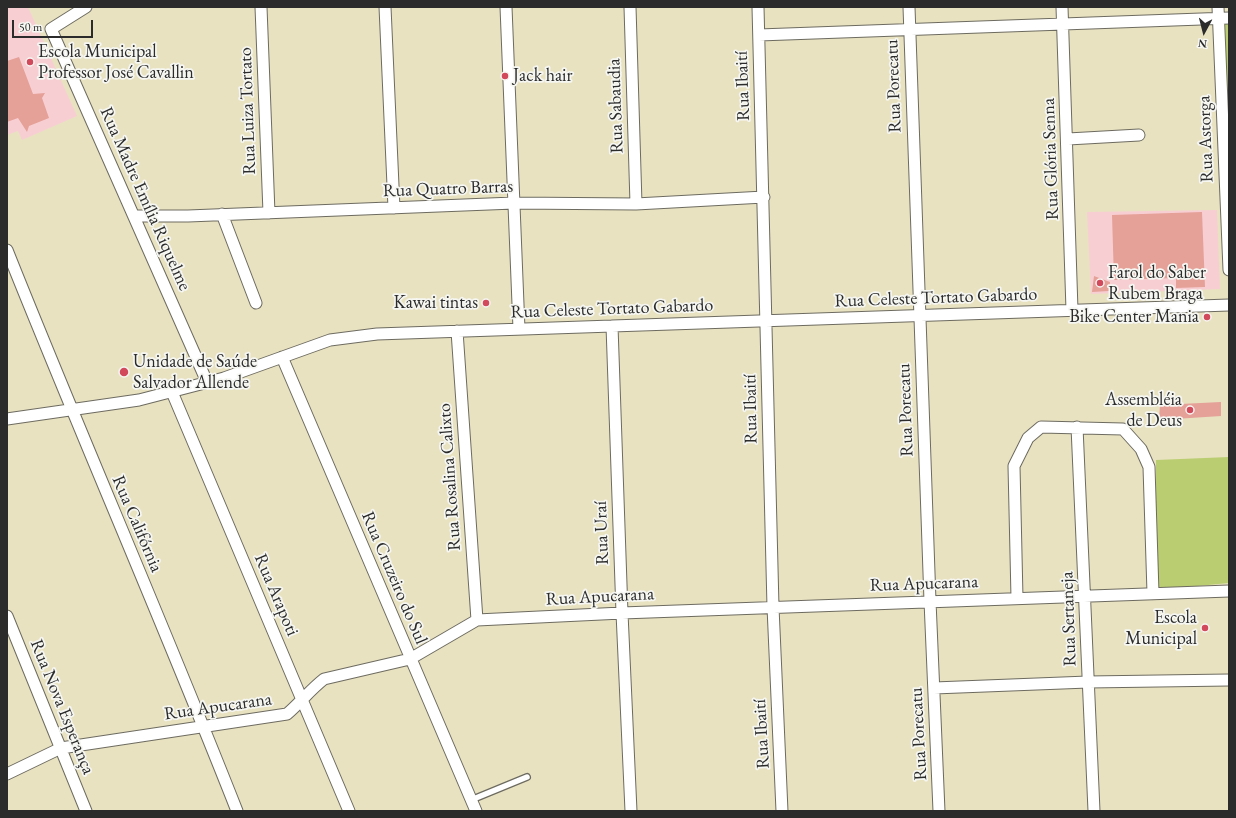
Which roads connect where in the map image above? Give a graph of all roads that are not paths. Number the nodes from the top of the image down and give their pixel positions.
1 (86, 7) edge
2 (261, 7) edge
3 (385, 7) edge
4 (506, 7) edge
5 (630, 7) edge
6 (758, 7) edge
7 (909, 7) edge
8 (1062, 7) edge
9 (1218, 7) edge
10 (1224, 19) edge
11 (1062, 24) junction
12 (910, 30) junction
13 (759, 35) junction
14 (1139, 135) dead end
15 (1068, 139) junction
16 (764, 197) junction
17 (514, 204) junction
18 (636, 204) junction
19 (394, 208) junction
20 (269, 213) junction
21 (222, 214) junction
22 (134, 216) junction
23 (7, 250) edge
24 (1229, 270) edge
25 (256, 303) dead end
26 (1229, 305) edge
27 (1072, 310) junction
28 (919, 315) junction
29 (766, 320) junction
30 (612, 326) junction
31 (519, 329) junction
32 (457, 331) junction
33 (282, 357) junction
34 (207, 382) junction
35 (172, 392) junction
36 (70, 409) junction
37 (7, 419) edge
38 (1078, 427) junction
39 (1229, 591) edge
40 (1153, 593) junction
41 (1086, 595) junction
42 (1018, 598) junction
43 (930, 601) junction
44 (773, 607) junction
45 (622, 613) junction
46 (7, 616) edge
47 (477, 620) junction
48 (410, 659) junction
49 (1229, 680) edge
50 (1088, 682) junction
51 (934, 688) junction
52 (303, 701) junction
53 (203, 725) junction
54 (61, 748) junction
55 (7, 774) edge
56 (527, 777) dead end
57 (472, 800) junction
58 (86, 811) edge
59 (237, 811) edge
60 (349, 811) edge
61 (476, 811) edge
62 (631, 811) edge
63 (782, 811) edge
64 (939, 811) edge
65 (1094, 811) edge

1 - 22 street, Rua Madre Emília Riquelme
2 - 20 street, Rua Luiza Tortato
3 - 19 street
4 - 17 street
5 - 18 street, Rua Sabaudia
6 - 13 street, Rua Ibaití
7 - 12 street, Rua Porecatu
8 - 11 street, Rua Glória Senna
9 - 10 street, Rua Astorga
10 - 11 street
10 - 24 street, Rua Astorga
11 - 12 street
11 - 15 street, Rua Glória Senna
12 - 13 street
12 - 28 street, Rua Porecatu
13 - 16 street, Rua Ibaití
14 - 15 street
15 - 27 street, Rua Glória Senna
16 - 18 street, Rua Quatro Barras
16 - 29 street, Rua Ibaití
17 - 18 street, Rua Quatro Barras
17 - 19 street, Rua Quatro Barras
17 - 31 street
19 - 20 street, Rua Quatro Barras
20 - 21 street, Rua Quatro Barras
21 - 22 street, Rua Quatro Barras
21 - 25 street
22 - 34 street, Rua Madre Emília Riquelme
23 - 36 street, Rua Califórnia
26 - 27 street, Rua Celeste Tortato Gabardo
27 - 28 street, Rua Celeste Tortato Gabardo
28 - 29 street, Rua Celeste Tortato Gabardo
28 - 43 street, Rua Porecatu
29 - 30 street, Rua Celeste Tortato Gabardo
29 - 44 street, Rua Ibaití
30 - 31 street, Rua Celeste Tortato Gabardo
30 - 45 street, Rua Uraí
31 - 32 street, Rua Celeste Tortato Gabardo
32 - 33 street, Rua Celeste Tortato Gabardo
32 - 47 street, Rua Rosalina Calixto
33 - 34 street, Rua Celeste Tortato Gabardo
33 - 48 street, Rua Cruzeiro do Sul
34 - 35 street, Rua Celeste Tortato Gabardo
35 - 36 street, Rua Celeste Tortato Gabardo
35 - 52 street, Rua Arapoti
36 - 37 street, Rua Celeste Tortato Gabardo
36 - 53 street, Rua Califórnia
38 - 40 street
38 - 41 street, Rua Sertaneja
38 - 42 street
39 - 40 street, Rua Apucarana
40 - 41 street, Rua Apucarana
41 - 42 street, Rua Apucarana
41 - 50 street, Rua Sertaneja
42 - 43 street, Rua Apucarana
43 - 44 street, Rua Apucarana
43 - 51 street, Rua Porecatu
44 - 45 street, Rua Apucarana
44 - 63 street, Rua Ibaití
45 - 47 street, Rua Apucarana
45 - 62 street, Rua Uraí
46 - 54 street, Rua Nova Esperança
47 - 48 street, Rua Apucarana
48 - 52 street, Rua Apucarana
48 - 57 street, Rua Cruzeiro do Sul
49 - 50 street
50 - 51 street
50 - 65 street, Rua Sertaneja
51 - 64 street, Rua Porecatu
52 - 53 street, Rua Apucarana
52 - 60 street, Rua Arapoti
53 - 54 street, Rua Apucarana
53 - 59 street, Rua Califórnia
54 - 55 street, Rua Apucarana
54 - 58 street, Rua Nova Esperança
56 - 57 lane
57 - 61 street, Rua Cruzeiro do Sul

